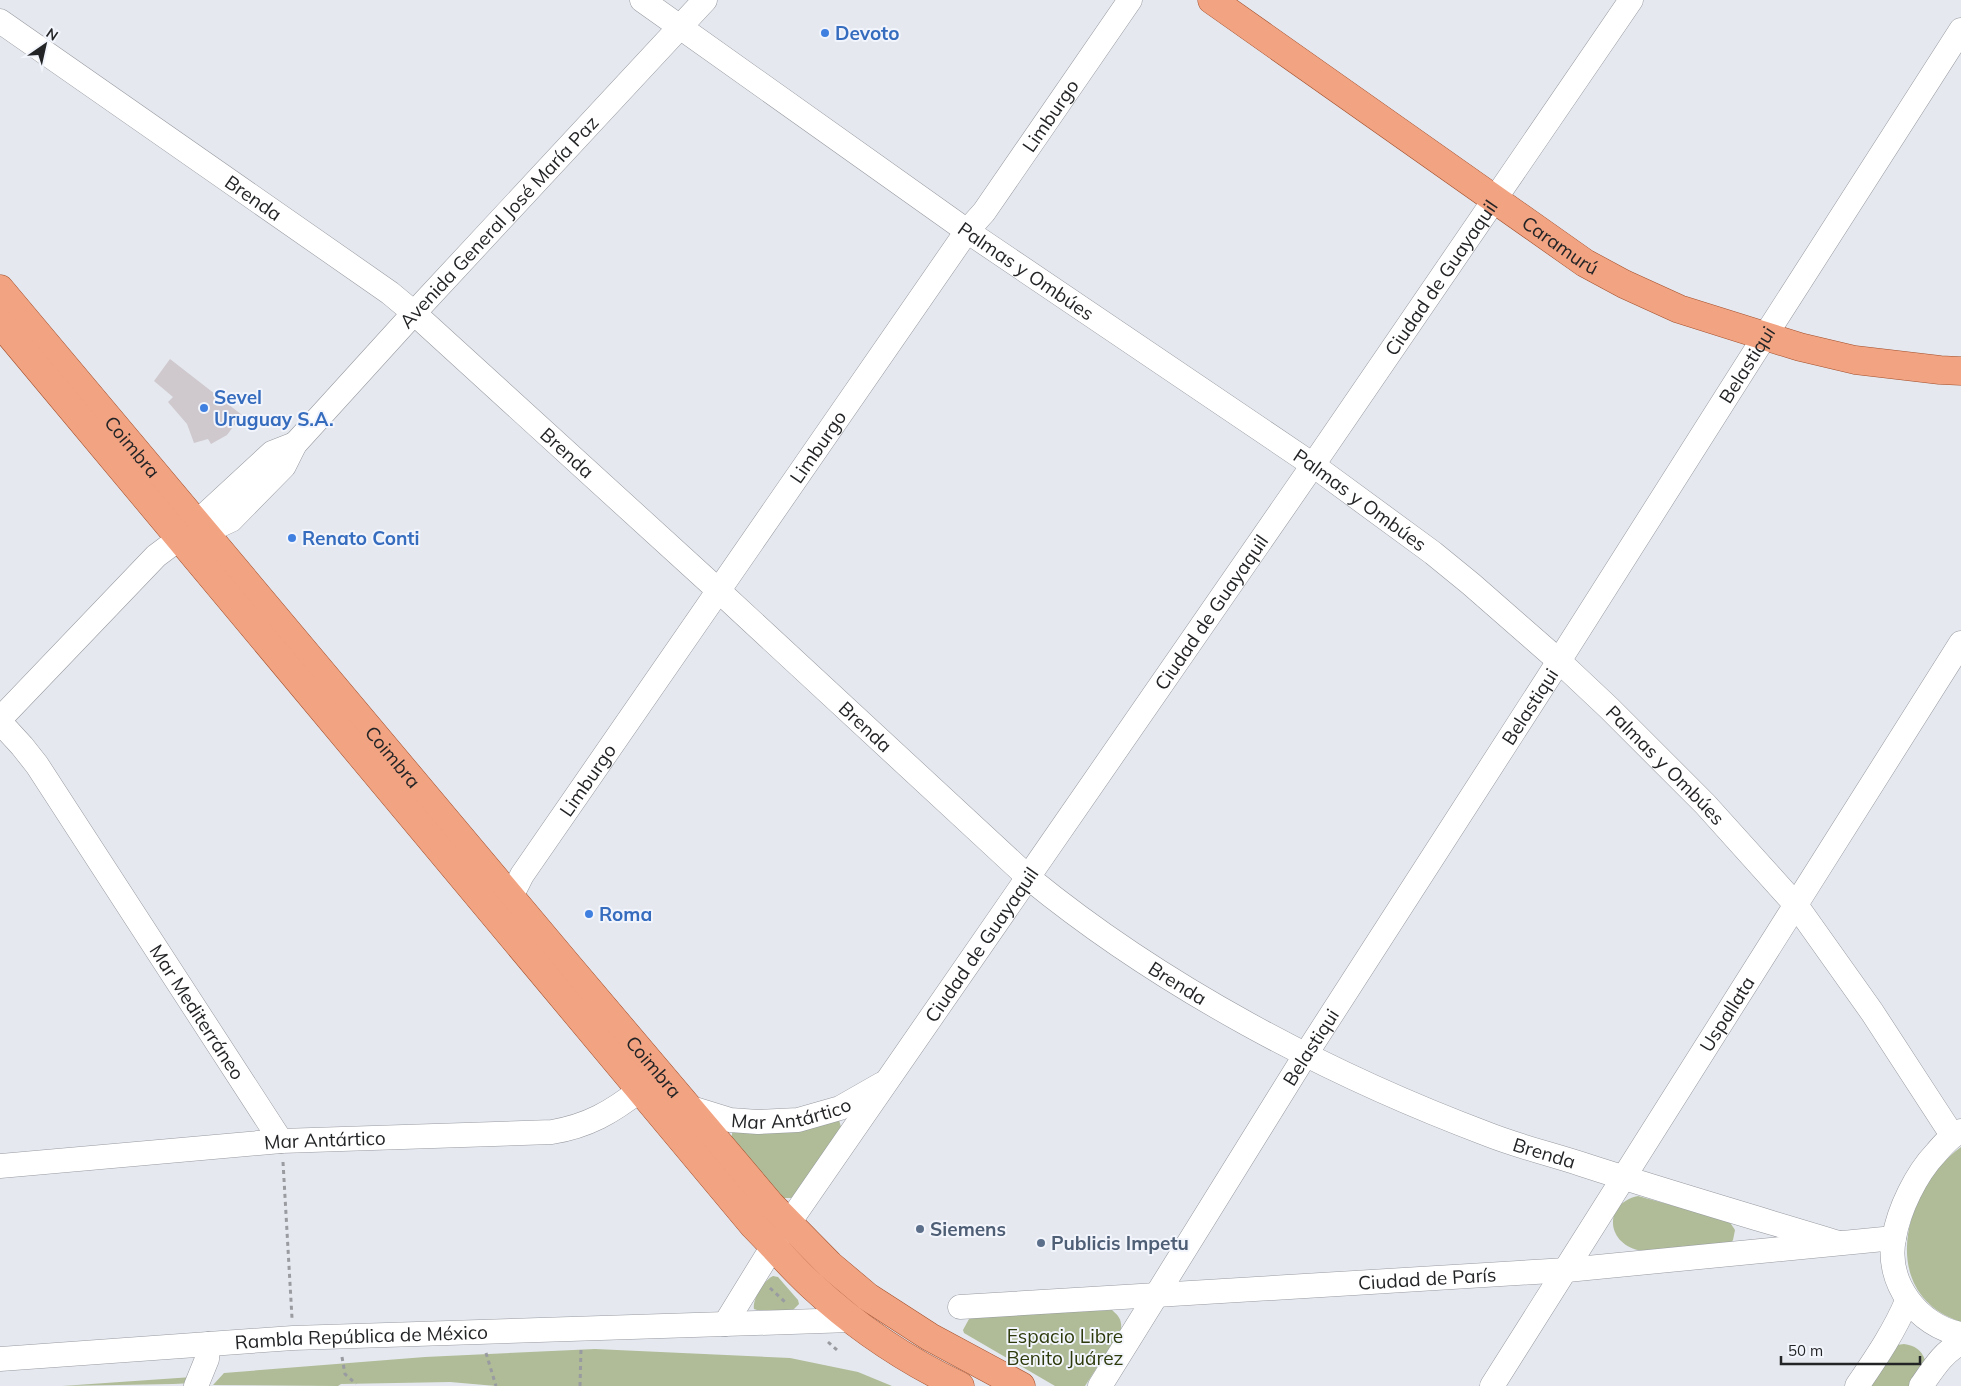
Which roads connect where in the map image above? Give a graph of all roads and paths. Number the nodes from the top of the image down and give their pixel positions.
1 (642, 0) edge
2 (705, 0) edge
3 (1130, 0) edge
4 (1212, 0) edge
5 (1631, 0) edge
6 (0, 22) edge
7 (680, 27) junction
8 (1961, 30) edge
9 (1494, 201) junction
10 (967, 231) junction
11 (0, 289) edge
12 (414, 313) junction
13 (0, 323) edge
14 (1765, 336) junction
15 (1961, 371) edge
16 (1313, 465) junction
17 (194, 531) junction
18 (719, 592) junction
19 (1961, 643) edge
20 (1559, 661) junction
21 (0, 721) edge
22 (1029, 878) junction
23 (511, 897) junction
24 (1796, 905) junction
25 (1306, 1054) junction
26 (888, 1081) junction
27 (640, 1090) junction
28 (688, 1107) junction
29 (1957, 1133) edge
30 (281, 1141) junction
31 (0, 1166) edge
32 (1622, 1178) junction
33 (790, 1224) junction
34 (1894, 1238) junction
35 (1839, 1243) junction
36 (773, 1246) junction
37 (1567, 1270) junction
38 (1157, 1296) junction
39 (1907, 1301) junction
40 (960, 1307) dead end
41 (851, 1320) junction
42 (725, 1324) junction
43 (1961, 1334) edge
44 (293, 1338) junction
45 (1961, 1343) edge
46 (208, 1344) junction
47 (582, 1348) dead end
48 (341, 1351) dead end
49 (486, 1351) dead end
50 (0, 1359) edge
51 (356, 1384) dead end
52 (196, 1386) edge
53 (496, 1386) edge
54 (580, 1386) edge
55 (960, 1386) edge
56 (1021, 1386) edge
57 (1100, 1386) edge
58 (1492, 1386) edge
59 (1856, 1386) edge
60 (1922, 1386) edge

1 - 7 street, Palmas y Ombúes
2 - 7 street, Avenida General José María Paz
3 - 10 street, Limburgo
4 - 9 main road, Caramurú
5 - 9 street, Ciudad de Guayaquil
6 - 12 street, Brenda
7 - 10 street, Palmas y Ombúes
7 - 12 street, Avenida General José María Paz
8 - 14 street, Belastiqui
9 - 14 main road, Caramurú
9 - 16 street, Ciudad de Guayaquil
10 - 16 street, Palmas y Ombúes
10 - 18 street, Limburgo
11 - 17 main road, Coimbra
12 - 17 street, Avenida General José María Paz
12 - 18 street, Brenda
13 - 17 main road, Coimbra
14 - 15 main road, Caramurú
14 - 20 street, Belastiqui
16 - 20 street, Palmas y Ombúes
16 - 22 street, Ciudad de Guayaquil
17 - 21 street, Avenida General José María Paz
17 - 23 main road, Coimbra
17 - 27 main road, Coimbra
18 - 22 street, Brenda
18 - 23 street, Limburgo
19 - 24 street, Uspallata
20 - 24 street, Palmas y Ombúes
20 - 25 street, Belastiqui
21 - 30 street, Mar Mediterráneo
22 - 25 street, Brenda
22 - 26 street, Ciudad de Guayaquil
23 - 28 main road, Coimbra
24 - 29 street, Palmas y Ombúes
24 - 32 street, Uspallata
25 - 32 street, Brenda
25 - 38 street, Belastiqui
26 - 28 street, Mar Antártico
26 - 33 street, Ciudad de Guayaquil
27 - 30 street, Mar Antártico
27 - 36 main road, Coimbra
28 - 33 main road, Coimbra
29 - 34 street
30 - 31 street, Mar Antártico
30 - 44 path
32 - 35 street, Brenda
32 - 37 street, Uspallata
33 - 36 street
33 - 56 main road, Coimbra
34 - 35 street, Ciudad de París
34 - 39 street
35 - 37 street, Ciudad de París
36 - 41 main road, Coimbra
36 - 42 street
37 - 38 street, Ciudad de París
37 - 58 street, Uspallata
38 - 40 street, Ciudad de París
38 - 57 street, Belastiqui
39 - 43 street
39 - 59 street
41 - 42 street, Rambla República de México
41 - 55 main road
42 - 44 street, Rambla República de México
44 - 46 street, Rambla República de México
45 - 60 street
46 - 50 street, Rambla República de México
46 - 52 street
47 - 54 path
48 - 51 path
49 - 53 path

